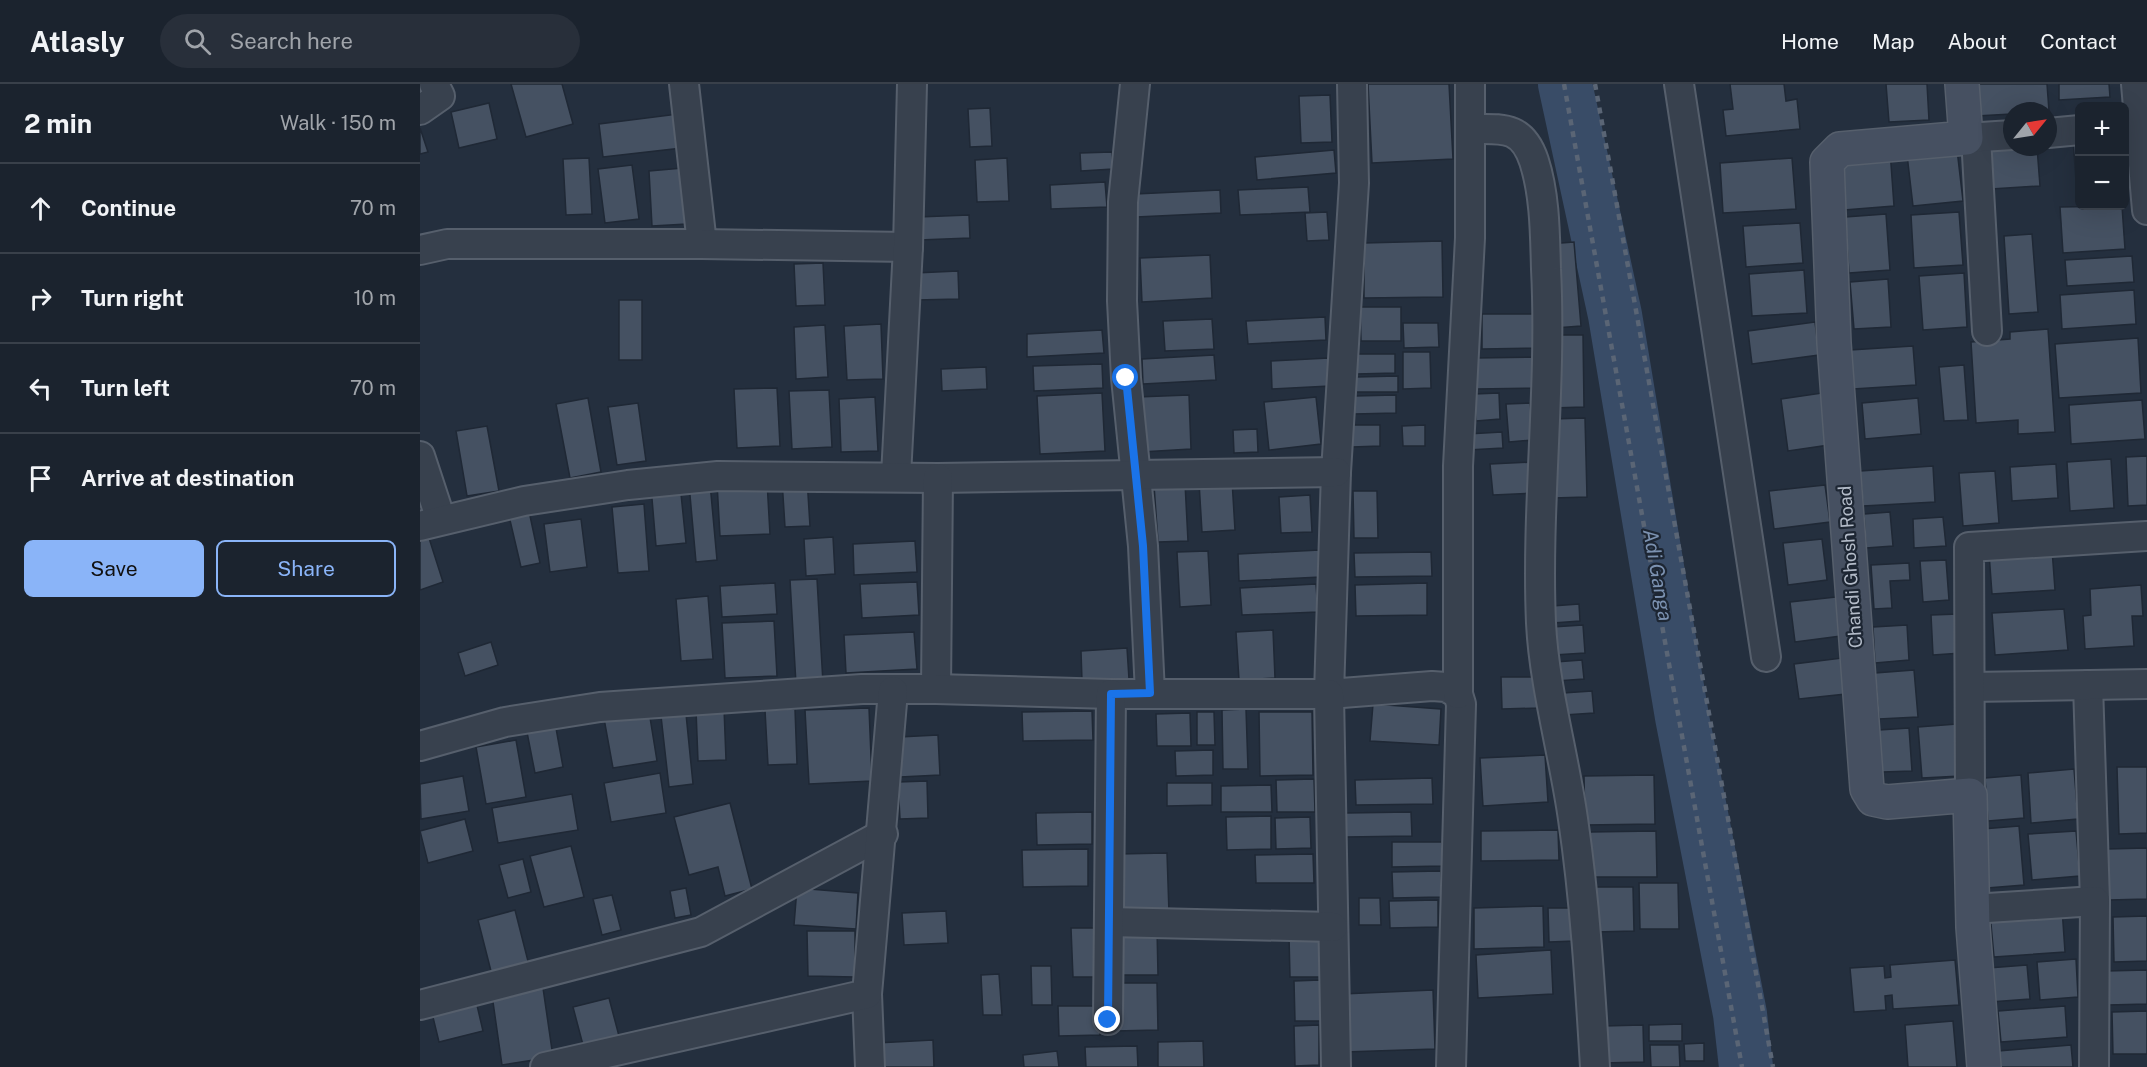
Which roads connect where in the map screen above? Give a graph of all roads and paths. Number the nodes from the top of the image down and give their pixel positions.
1 (434, 84) edge
2 (684, 84) edge
3 (912, 84) edge
4 (1135, 84) edge
5 (1352, 84) edge
6 (1470, 84) edge
7 (1679, 84) edge
8 (1962, 84) edge
9 (2136, 84) edge
10 (420, 110) edge
11 (2138, 126) edge
12 (1471, 129) junction
13 (2075, 130) edge
14 (2057, 132) edge
15 (2003, 136) edge
16 (1971, 138) junction
17 (2147, 210) edge
18 (702, 244) junction
19 (908, 247) junction
20 (420, 250) edge
21 (1988, 331) dead end
22 (420, 456) edge
23 (1336, 472) junction
24 (1134, 474) junction
25 (896, 476) junction
26 (939, 478) junction
27 (431, 523) edge
28 (2147, 536) edge
29 (1766, 657) dead end
30 (2147, 684) edge
31 (2088, 685) junction
32 (1970, 687) junction
33 (936, 689) junction
34 (893, 691) junction
35 (1150, 693) junction
36 (1111, 694) junction
37 (1329, 694) junction
38 (1458, 694) junction
39 (420, 746) edge
40 (1970, 795) junction
41 (883, 834) junction
42 (2095, 901) junction
43 (1972, 909) junction
44 (1109, 922) junction
45 (1333, 927) junction
46 (867, 994) junction
47 (420, 1005) edge
48 (1108, 1020) dead end
49 (545, 1067) edge
50 (870, 1067) edge
51 (1336, 1067) edge
52 (1451, 1067) edge
53 (1595, 1067) edge
54 (1984, 1067) edge
55 (2094, 1067) edge

1 - 10 street
2 - 18 street
3 - 19 street
4 - 24 street
5 - 23 street
6 - 12 street
7 - 29 street
8 - 16 street
9 - 11 street
11 - 17 street
12 - 38 street
12 - 53 street
13 - 14 street
15 - 16 street
16 - 21 street
16 - 40 street, Chandi Ghosh Road
18 - 19 street
18 - 20 street
19 - 25 street
22 - 27 street
23 - 24 street
23 - 37 street
24 - 26 street
24 - 35 street
25 - 26 street
25 - 27 street
26 - 33 street
28 - 32 street
30 - 31 street
31 - 32 street
31 - 42 street
32 - 40 street
33 - 34 street
33 - 36 street
34 - 39 street
34 - 41 street
35 - 36 street
35 - 37 street
36 - 44 street
37 - 38 street
37 - 45 street
38 - 52 street
40 - 43 street
41 - 46 street
41 - 47 street
42 - 43 street
42 - 55 street
43 - 54 street
44 - 45 street
44 - 48 street
45 - 51 street
46 - 49 street
46 - 50 street

